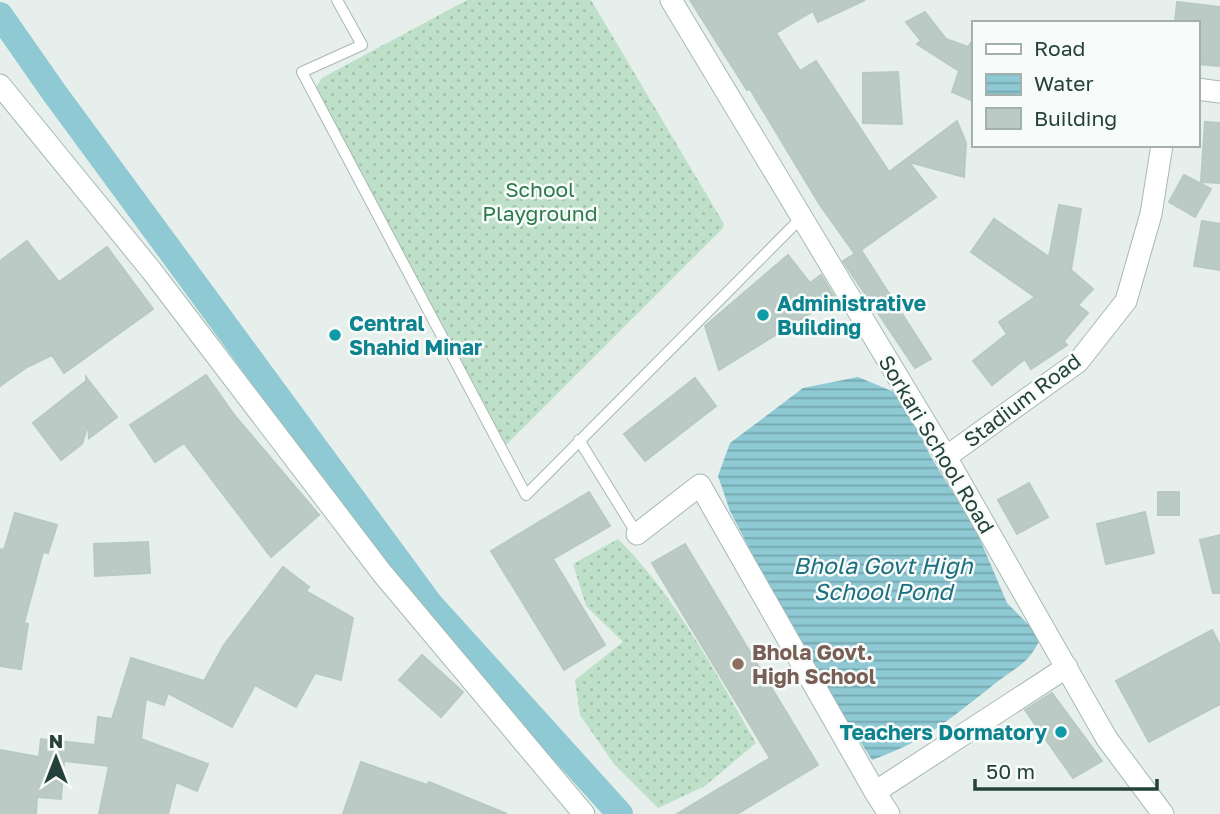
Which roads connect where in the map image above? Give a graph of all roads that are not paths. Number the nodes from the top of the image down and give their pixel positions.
1 (337, 0) edge
2 (671, 0) edge
3 (0, 85) edge
4 (1199, 89) edge
5 (1220, 92) edge
6 (1162, 147) edge
7 (802, 217) junction
8 (579, 440) junction
9 (946, 457) junction
10 (637, 534) joint
11 (1067, 667) junction
12 (875, 792) junction
13 (584, 814) edge
14 (890, 814) edge
15 (1163, 814) edge

1 - 8 lane
2 - 7 street, Sorkari School Road
3 - 13 street
4 - 5 street
6 - 9 street, Stadium Road
7 - 8 lane
7 - 9 street, Sorkari School Road
8 - 10 lane
9 - 11 street, Sorkari School Road
10 - 12 street
11 - 12 street
11 - 15 street, Sorkari School Road
12 - 14 street

